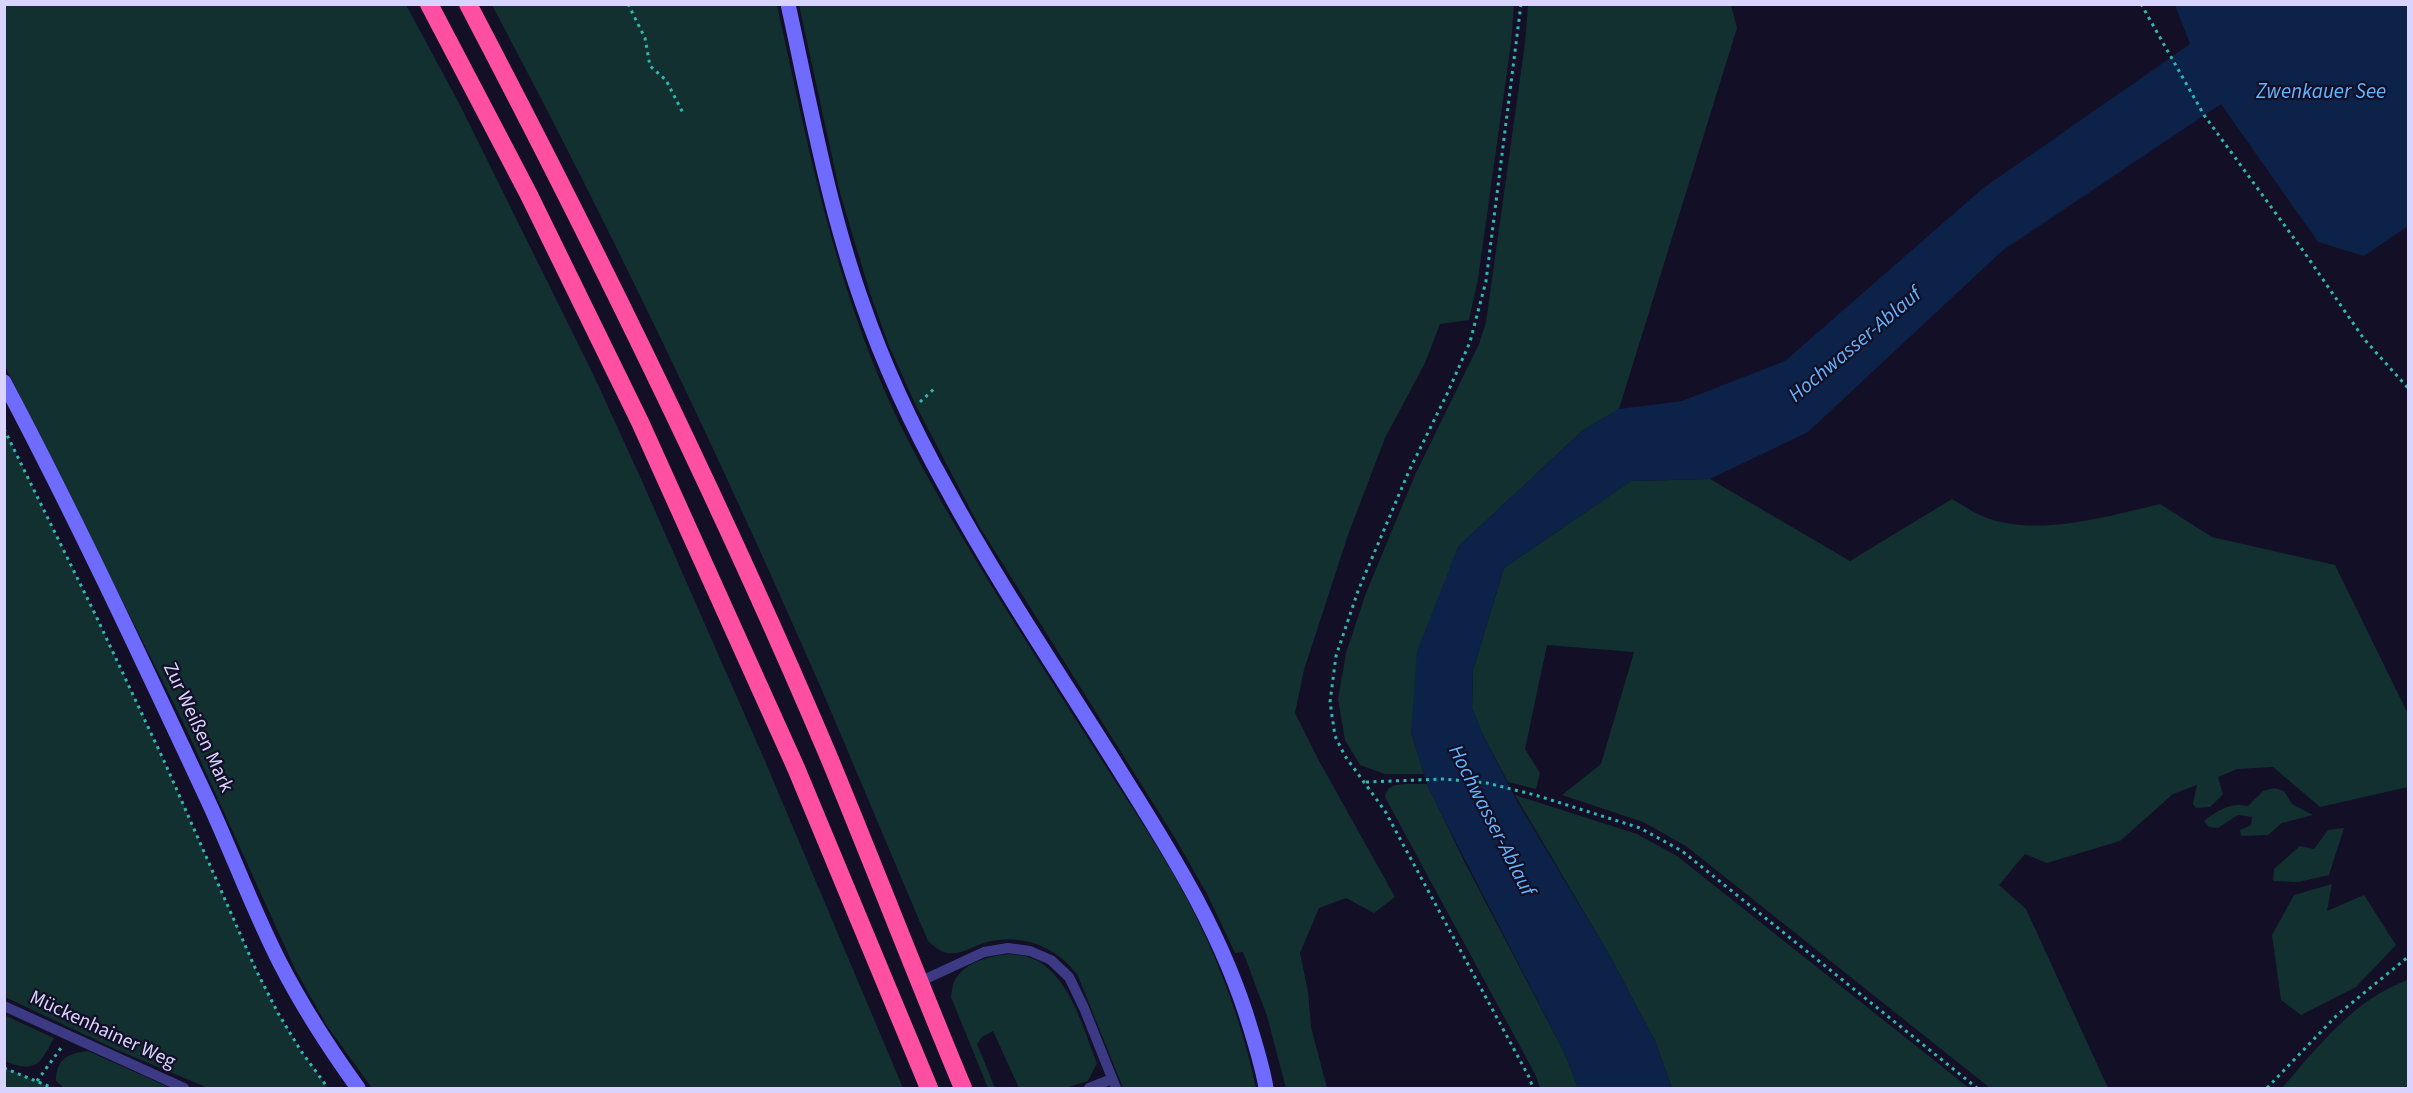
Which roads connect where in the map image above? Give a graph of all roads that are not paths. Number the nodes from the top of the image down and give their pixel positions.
1 (429, 4) edge
2 (468, 4) edge
3 (788, 4) edge
4 (4, 382) edge
5 (919, 982) junction
6 (4, 1006) edge
7 (1114, 1084) edge
8 (184, 1089) edge
9 (358, 1089) edge
10 (928, 1089) edge
11 (963, 1089) edge
12 (1089, 1089) edge
13 (1266, 1089) edge

1 - 10 highway
2 - 5 highway
3 - 13 main road
4 - 9 main road, Zur Weißen Mark
5 - 7 lane
5 - 11 highway
6 - 8 lane, Mückenhainer Weg
7 - 12 lane

